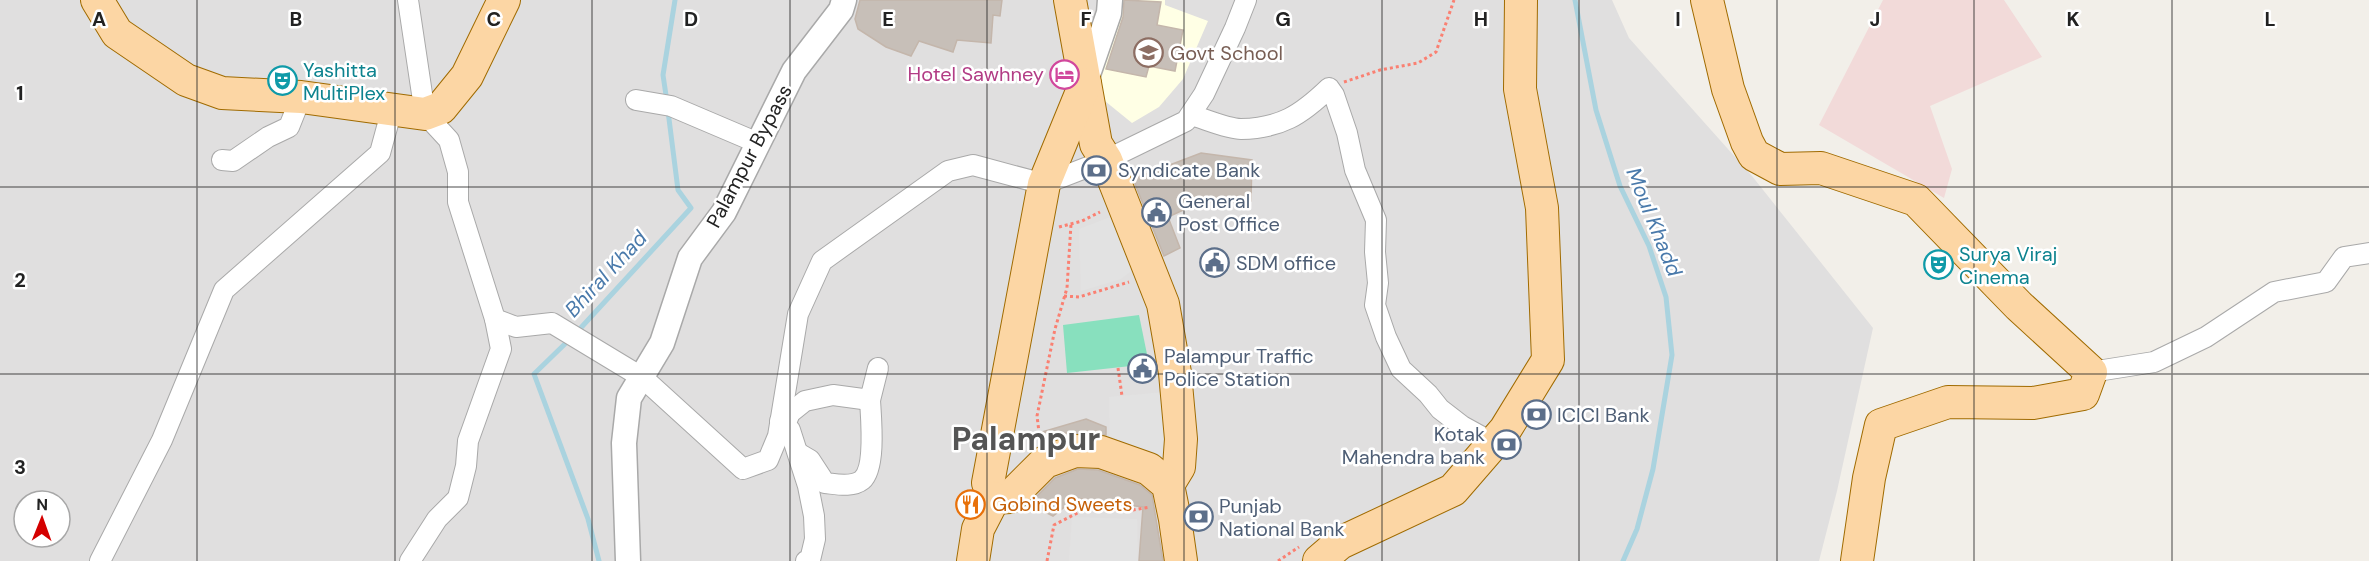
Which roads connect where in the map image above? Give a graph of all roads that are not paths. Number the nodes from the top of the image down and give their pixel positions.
1 (97, 0) edge
2 (408, 0) edge
3 (504, 0) edge
4 (844, 0) edge
5 (1070, 0) edge
6 (1110, 0) edge
7 (1246, 0) edge
8 (1521, 0) edge
9 (1707, 0) edge
10 (1085, 83) junction
11 (301, 97) junction
12 (636, 100) dead end
13 (392, 109) junction
14 (425, 114) junction
15 (1191, 115) junction
16 (758, 143) junction
17 (222, 160) dead end
18 (1106, 160) junction
19 (1044, 184) junction
20 (2369, 253) edge
21 (495, 319) junction
22 (878, 368) dead end
23 (2091, 372) junction
24 (643, 378) junction
25 (870, 400) junction
26 (783, 423) junction
27 (1489, 449) junction
28 (798, 453) junction
29 (1162, 496) junction
30 (994, 498) junction
31 (100, 561) edge
32 (410, 561) edge
33 (628, 561) edge
34 (806, 561) edge
35 (973, 561) edge
36 (1181, 561) edge
37 (1319, 561) edge
38 (1857, 561) edge

1 - 11 main road
2 - 14 street
3 - 14 main road
4 - 16 street, Palampur Bypass
5 - 10 main road
6 - 10 street
7 - 15 street
8 - 27 main road
9 - 23 main road
10 - 18 main road
10 - 19 main road
11 - 13 main road
11 - 17 street
12 - 16 street
13 - 14 main road
13 - 31 street
14 - 21 street
15 - 18 street
15 - 27 street
16 - 24 street, Palampur Bypass
18 - 19 street
18 - 29 main road
19 - 26 street
19 - 30 main road
20 - 23 street
21 - 24 street
21 - 32 street
22 - 25 street
23 - 38 main road
24 - 26 street
24 - 33 street, Palampur Bypass
25 - 26 street
25 - 28 street
26 - 28 street
27 - 37 main road
28 - 34 street
29 - 30 main road
29 - 36 main road
30 - 35 main road

